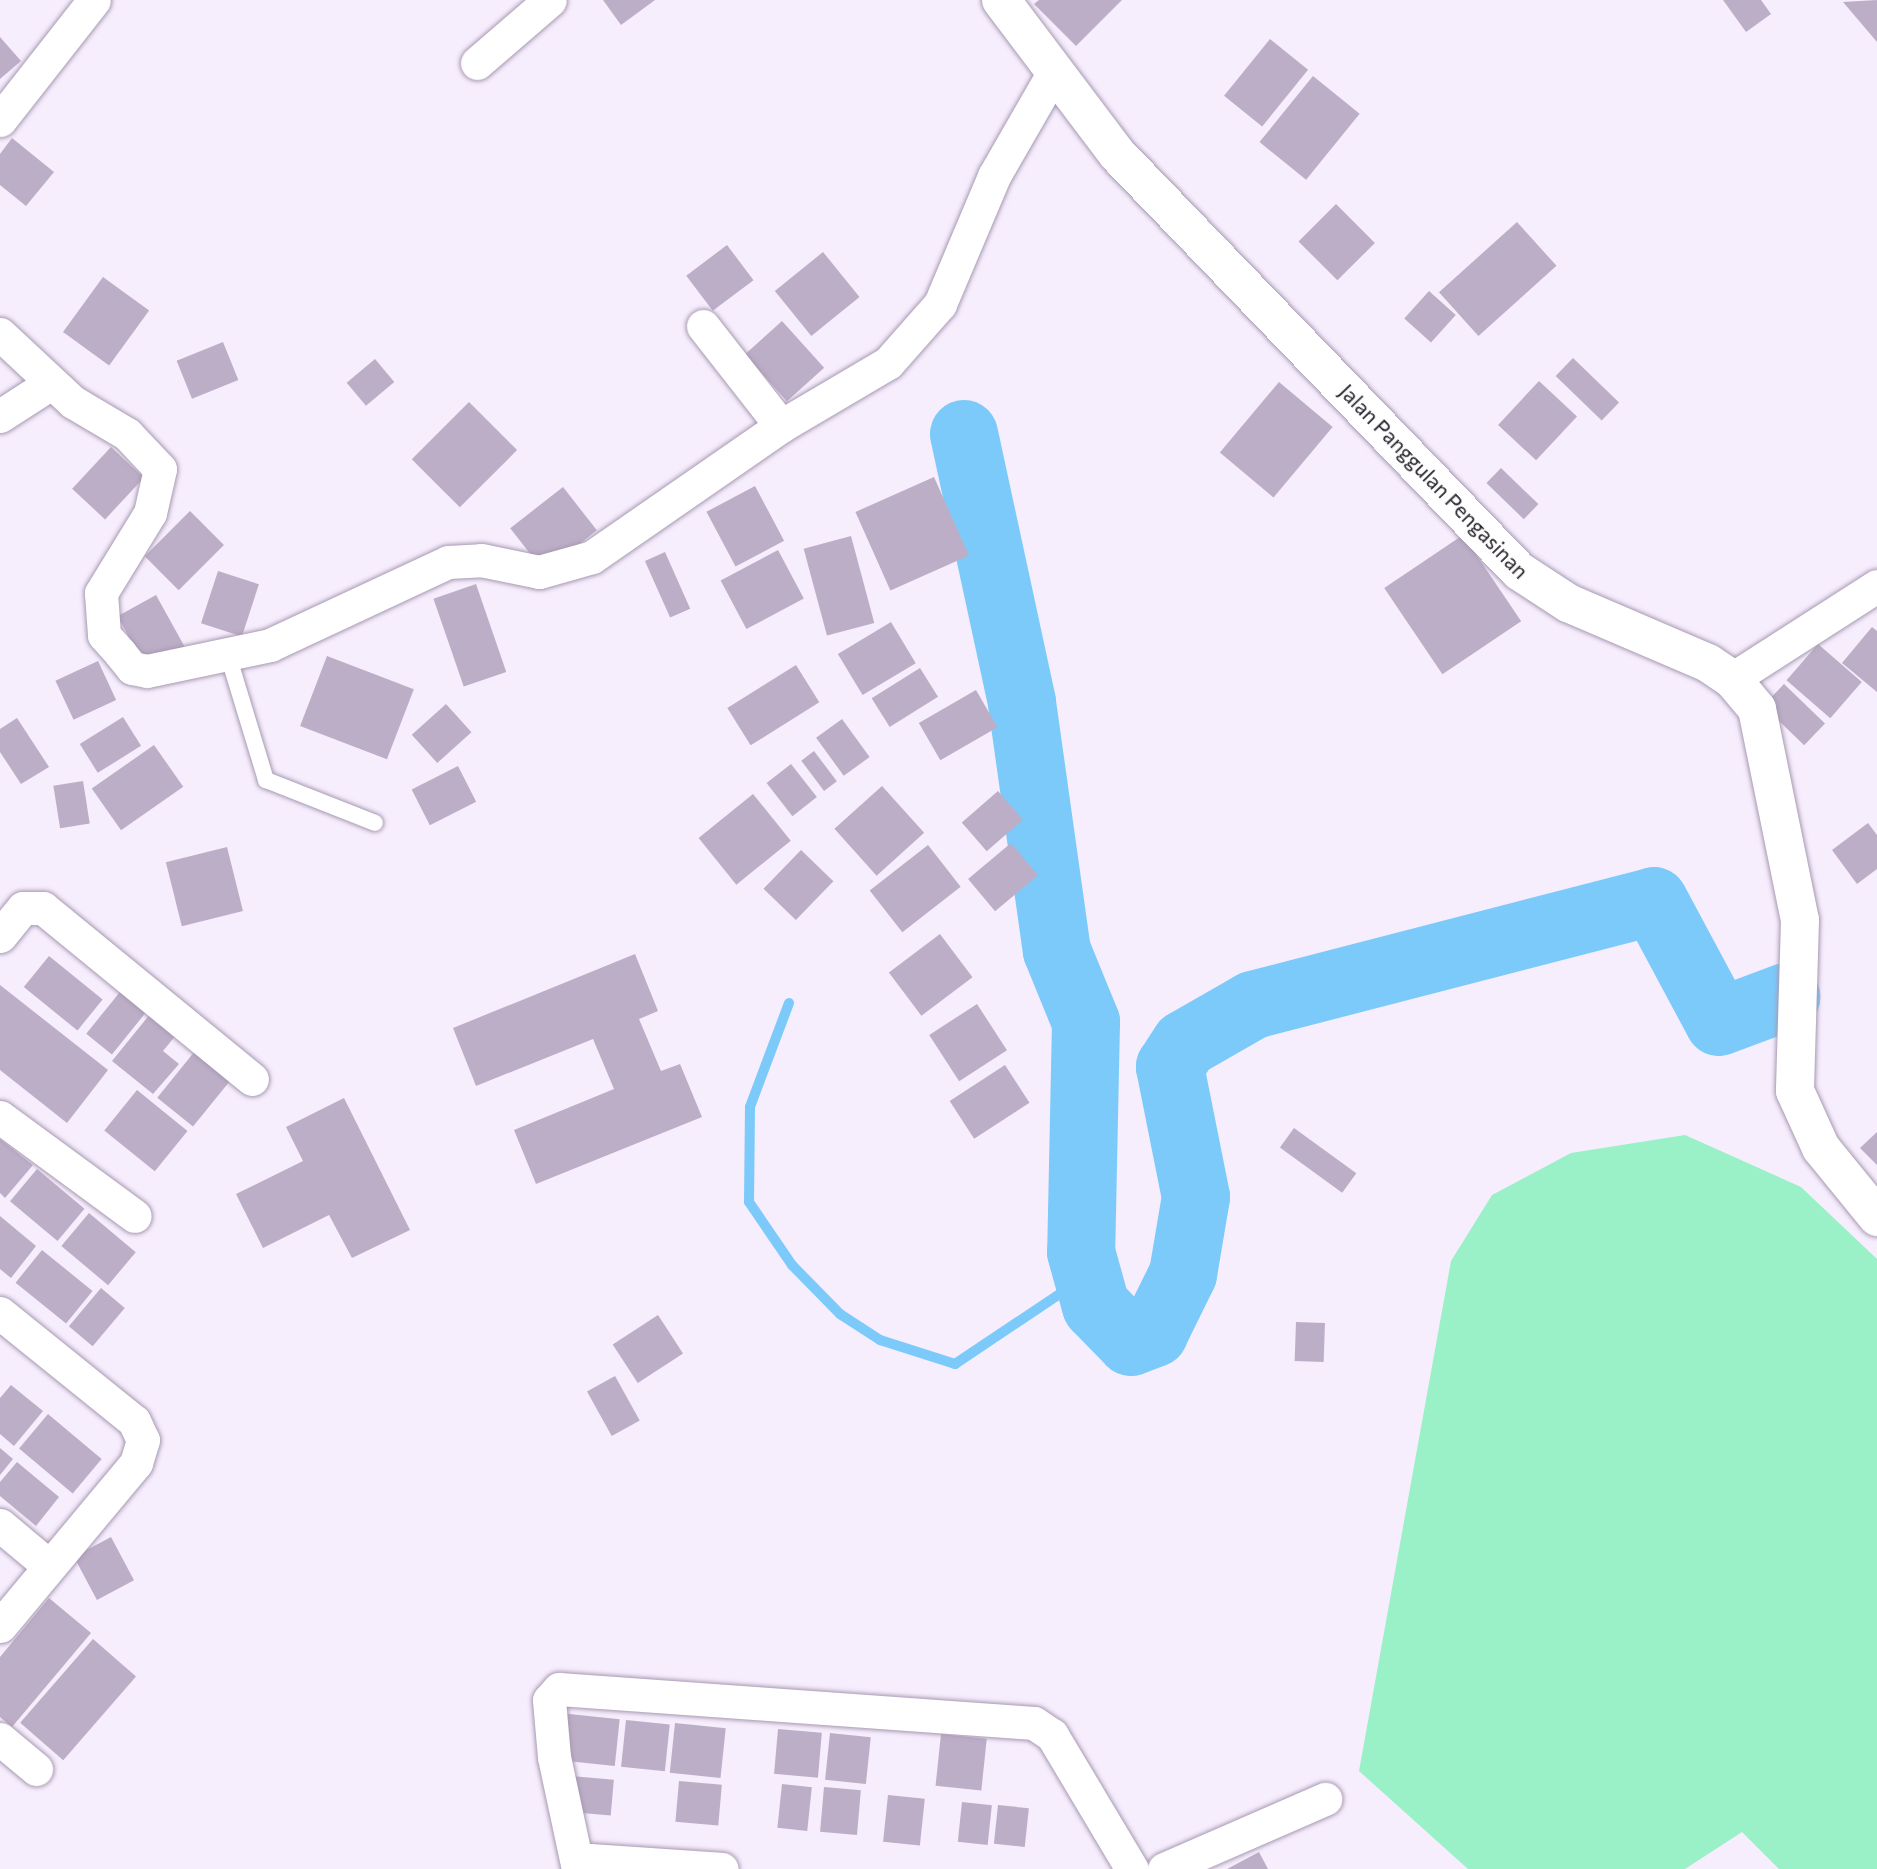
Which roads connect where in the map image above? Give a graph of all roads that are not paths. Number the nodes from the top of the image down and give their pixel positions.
1 (94, 0) edge
2 (550, 0) edge
3 (1001, 0) edge
4 (477, 63) dead end
5 (1055, 70) junction
6 (0, 120) edge
7 (703, 326) dead end
8 (0, 334) edge
9 (51, 383) junction
10 (0, 416) edge
11 (781, 426) junction
12 (1877, 586) edge
13 (228, 655) junction
14 (1732, 679) junction
15 (374, 823) dead end
16 (0, 936) edge
17 (252, 1079) dead end
18 (0, 1117) edge
19 (135, 1216) dead end
20 (1877, 1217) edge
21 (0, 1313) edge
22 (0, 1525) edge
23 (49, 1566) junction
24 (0, 1626) edge
25 (0, 1739) edge
26 (36, 1769) dead end
27 (1325, 1799) dead end
28 (578, 1864) edge
29 (722, 1869) edge
30 (1132, 1869) edge
31 (1164, 1869) edge

1 - 6 street
2 - 4 street
3 - 5 street, Jalan Panggulan Pengasinan
5 - 11 street
5 - 14 street, Jalan Panggulan Pengasinan
7 - 11 street
8 - 9 street
9 - 10 street
9 - 13 street
11 - 13 street
12 - 14 street
13 - 15 lane
14 - 20 street, Jalan Panggulan Pengasinan
16 - 17 street
18 - 19 street
21 - 23 street
22 - 23 street
23 - 24 street
25 - 26 street
27 - 31 street
28 - 29 street
28 - 30 street

